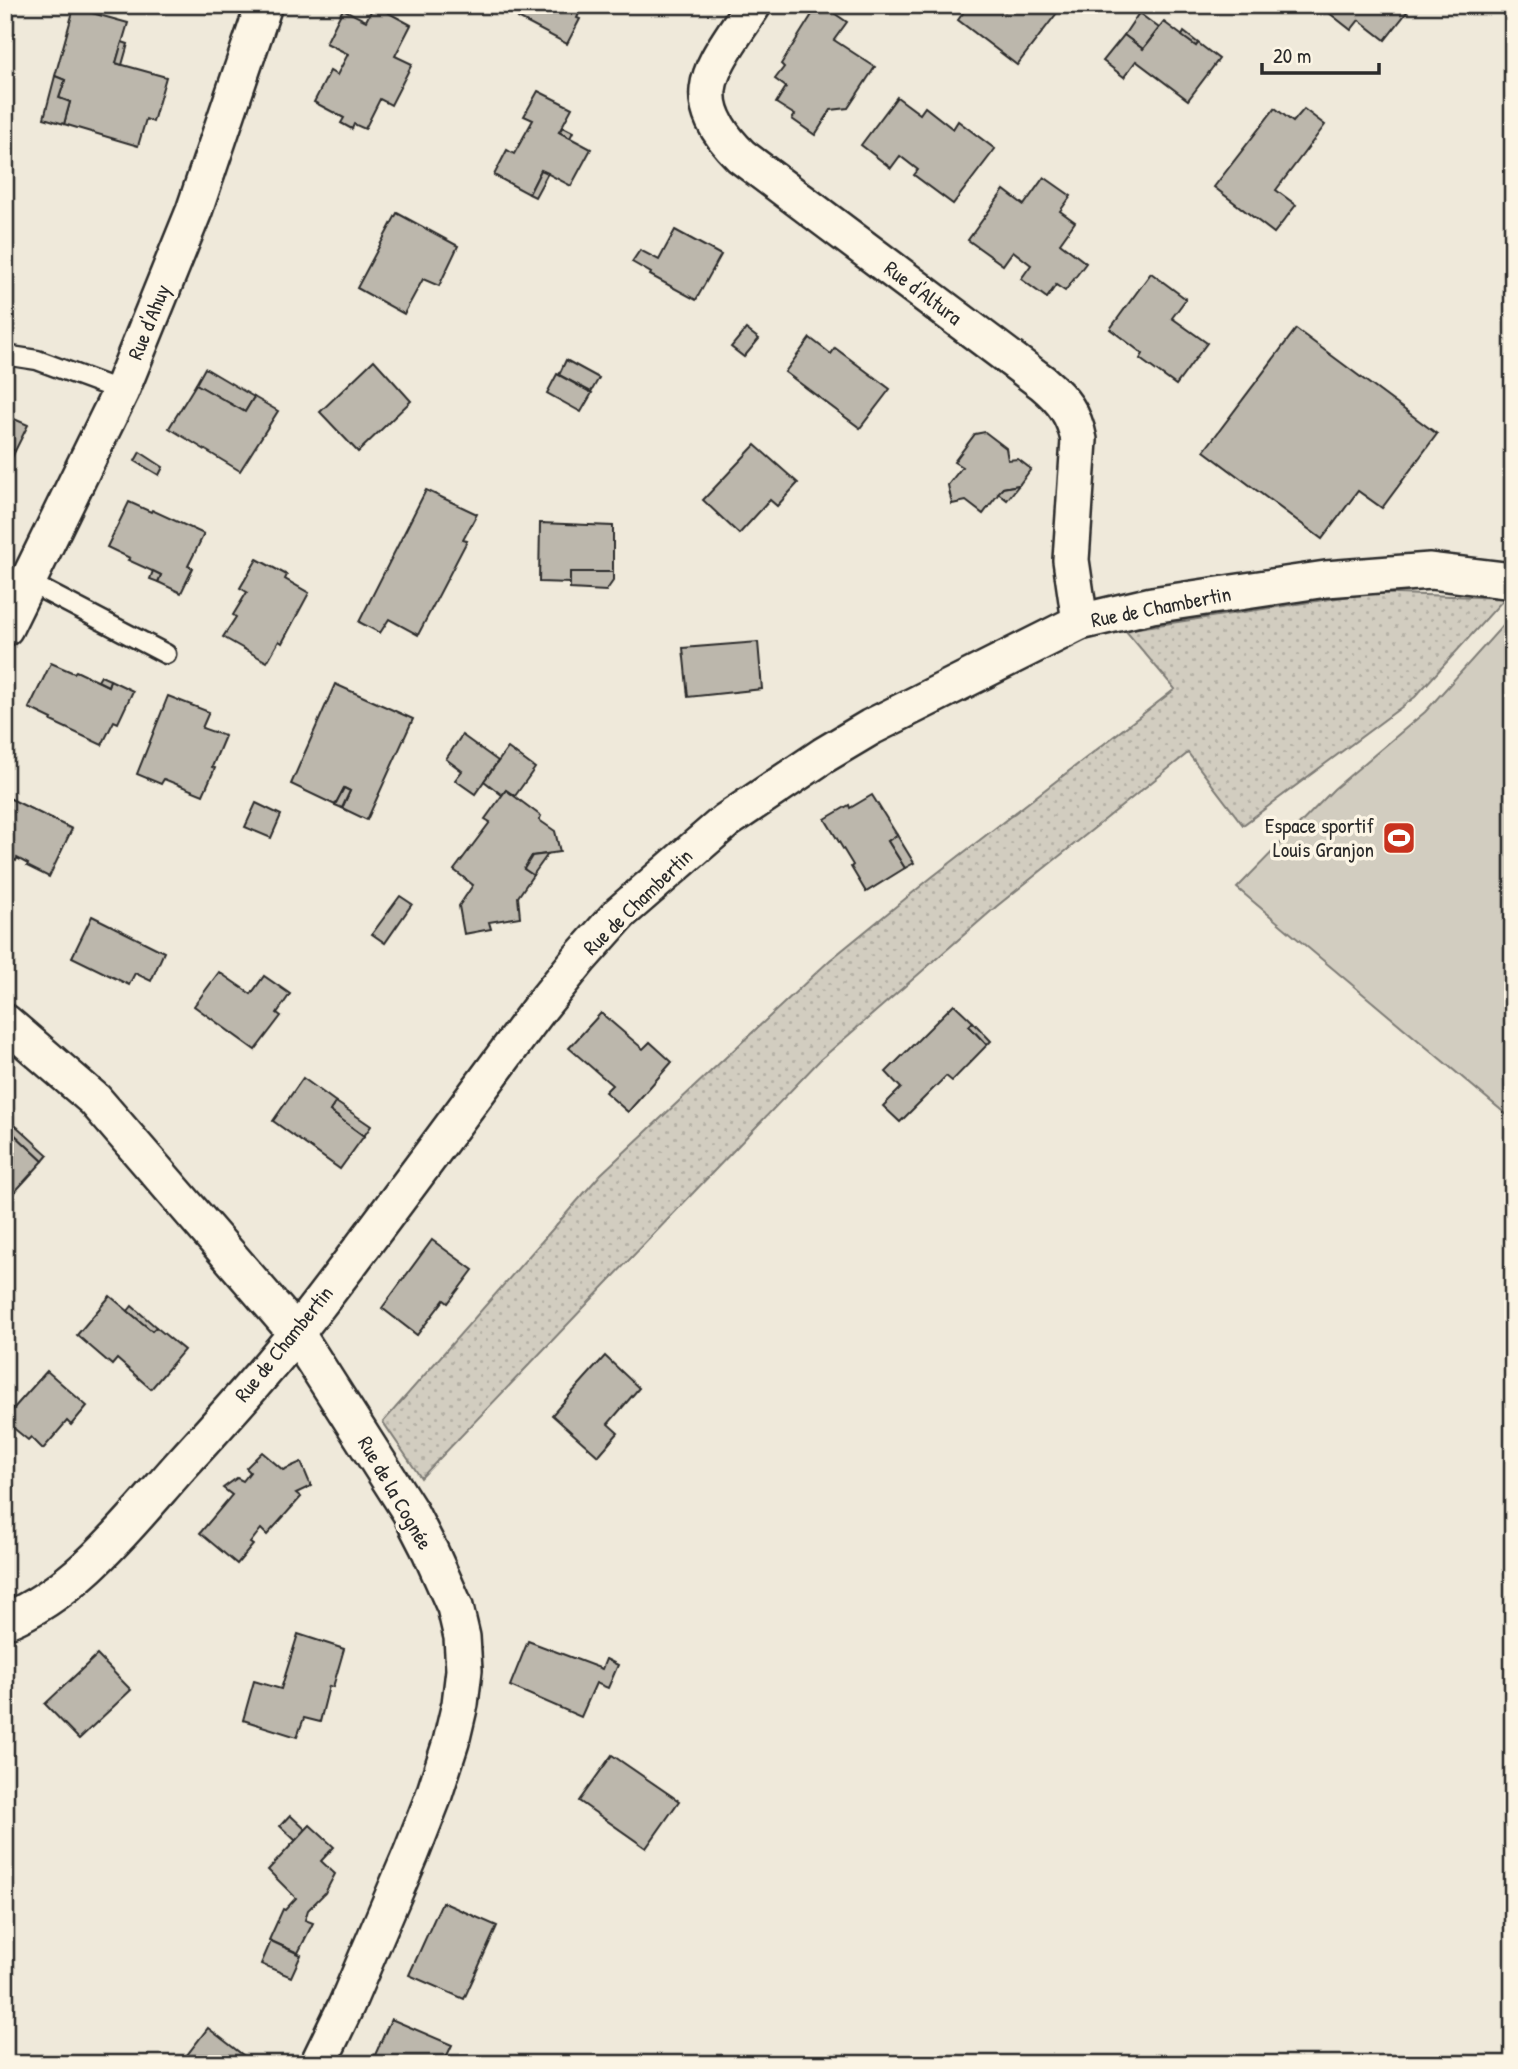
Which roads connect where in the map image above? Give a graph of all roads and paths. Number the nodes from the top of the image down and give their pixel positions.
1 (264, 5) edge
2 (754, 5) edge
3 (5, 355) edge
4 (121, 391) junction
5 (1513, 581) edge
6 (28, 582) junction
7 (1080, 622) junction
8 (5, 628) edge
9 (166, 654) dead end
10 (5, 1022) edge
11 (296, 1333) junction
12 (5, 1621) edge
13 (318, 2064) edge

1 - 4 street, Rue d'Ahuy
2 - 7 street, Rue d'Altura
3 - 4 lane
4 - 6 street, Rue d'Ahuy
5 - 7 street, Rue de Chambertin
6 - 8 street, Rue d'Ahuy
6 - 9 lane
7 - 11 street, Rue de Chambertin
10 - 11 street, Rue de la Cognée
11 - 12 street, Rue de Chambertin
11 - 13 street, Rue de la Cognée

